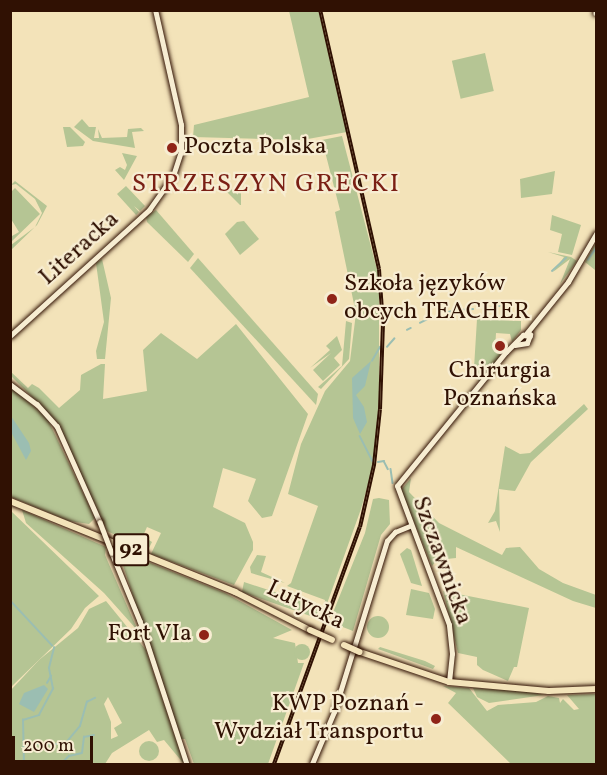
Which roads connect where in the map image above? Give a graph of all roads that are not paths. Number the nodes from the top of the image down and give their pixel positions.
1 (155, 10) edge
2 (597, 234) edge
3 (10, 336) edge
4 (10, 384) edge
5 (10, 501) edge
6 (410, 526) junction
7 (449, 681) junction
8 (597, 689) edge
9 (186, 765) edge
10 (312, 765) edge

1 - 3 street, Literacka
2 - 6 street, Szczawnicka
4 - 9 street, bridge
5 - 7 main road, Lutycka / 92, bridge
6 - 7 street, Szczawnicka
6 - 10 street
7 - 8 main road, Lutycka / 92

